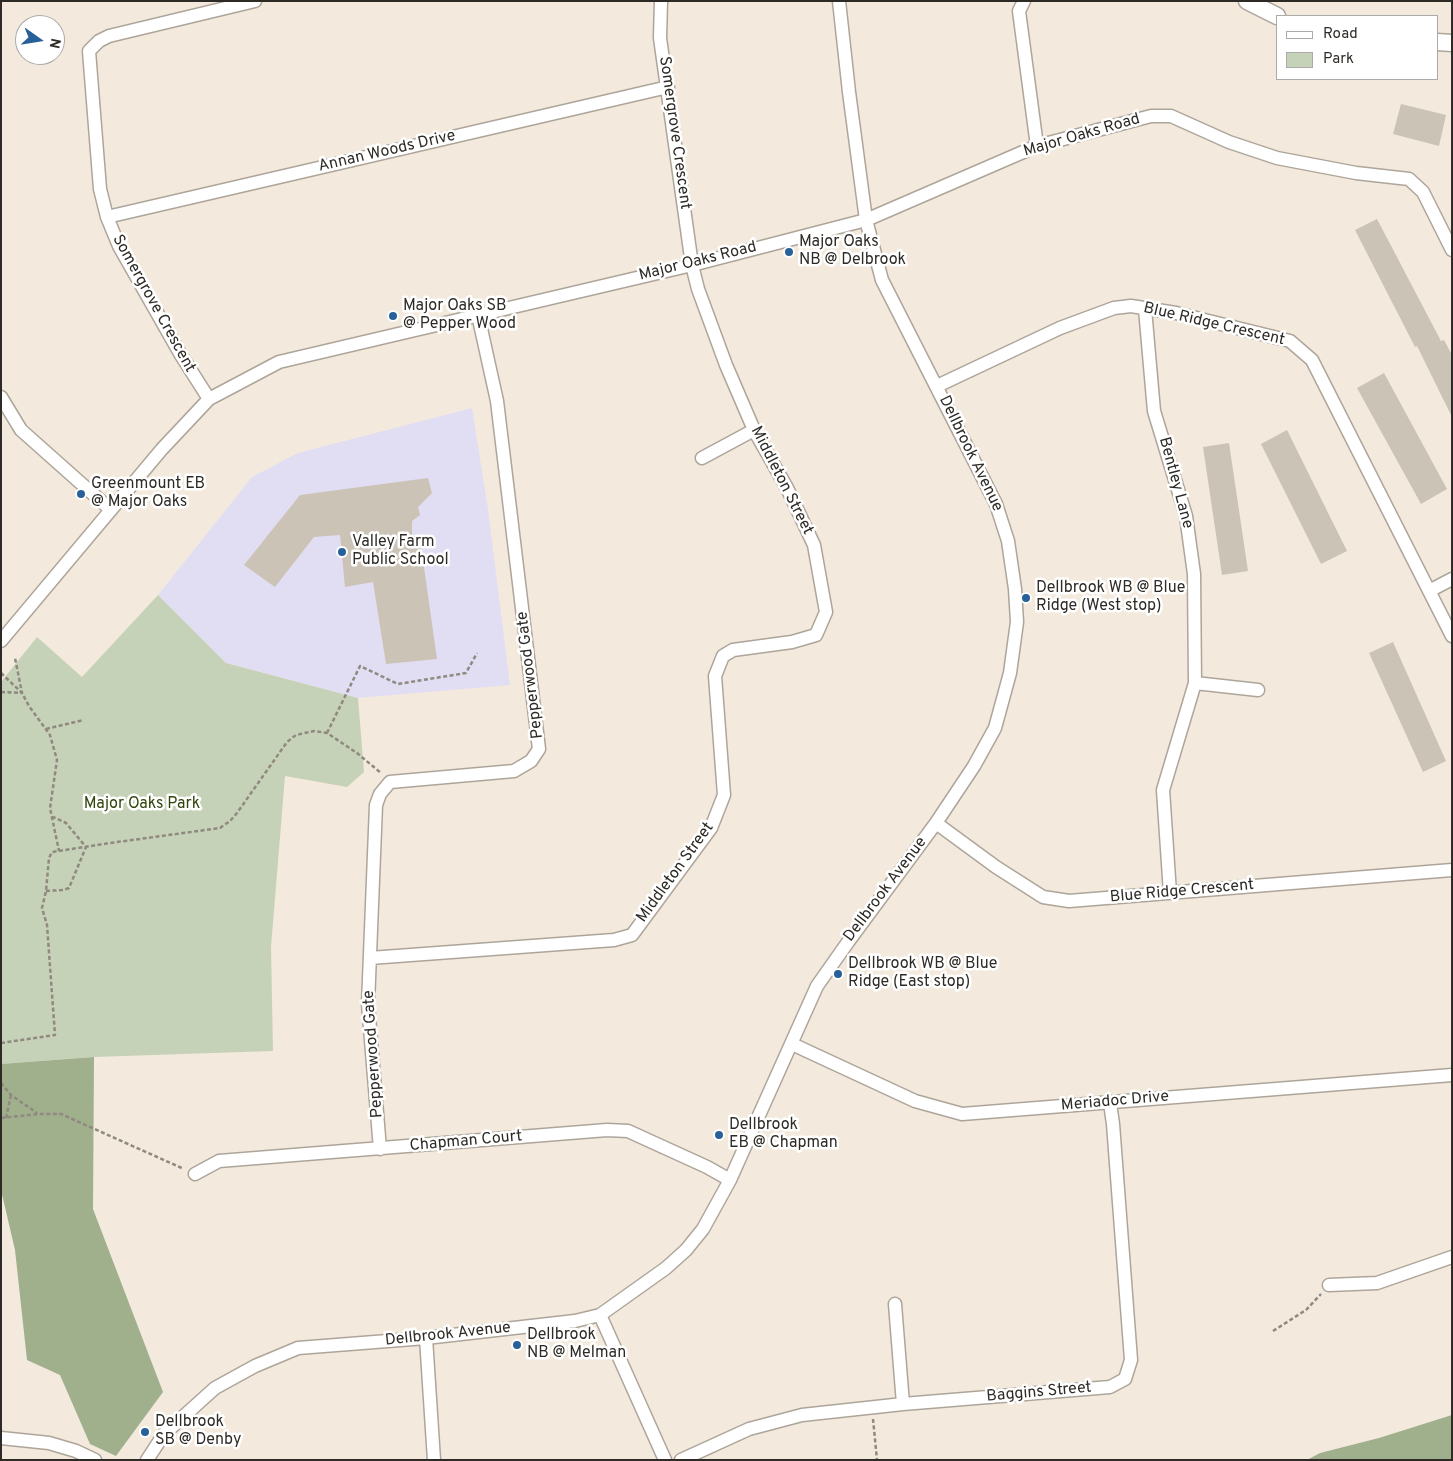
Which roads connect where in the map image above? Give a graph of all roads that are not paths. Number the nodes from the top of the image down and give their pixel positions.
1 (255, 1) edge
2 (661, 1) edge
3 (839, 1) edge
4 (1024, 1) edge
5 (1247, 1) edge
6 (1276, 16) edge
7 (1438, 42) edge
8 (1452, 43) edge
9 (668, 87) junction
10 (1037, 146) junction
11 (107, 217) junction
12 (866, 220) junction
13 (1452, 250) edge
14 (692, 265) junction
15 (1145, 309) junction
16 (478, 315) junction
17 (937, 386) junction
18 (1, 396) edge
19 (209, 399) junction
20 (754, 430) junction
21 (702, 458) dead end
22 (112, 510) junction
23 (1452, 579) edge
24 (1429, 591) junction
25 (1452, 636) edge
26 (1, 641) edge
27 (1195, 683) junction
28 (1258, 690) dead end
29 (936, 823) junction
30 (1452, 870) edge
31 (1170, 893) junction
32 (370, 958) junction
33 (792, 1044) junction
34 (1452, 1075) edge
35 (1110, 1103) junction
36 (380, 1149) junction
37 (195, 1174) road end
38 (730, 1180) junction
39 (1452, 1257) edge
40 (1329, 1285) road end
41 (895, 1304) dead end
42 (600, 1315) junction
43 (426, 1338) junction
44 (903, 1404) junction
45 (1, 1438) edge
46 (94, 1460) edge
47 (146, 1460) edge
48 (434, 1460) edge
49 (665, 1460) edge
50 (681, 1460) edge

1 - 11 street, Somergrove Crescent
2 - 9 street, Somergrove Crescent
3 - 12 street, Dellbrook Avenue
4 - 10 street
5 - 6 street
7 - 8 street
9 - 11 street, Annan Woods Drive
9 - 14 street, Somergrove Crescent
10 - 12 street, Major Oaks Road
10 - 13 street, Major Oaks Road
11 - 19 street, Somergrove Crescent
12 - 14 street, Major Oaks Road
12 - 17 street, Dellbrook Avenue
14 - 16 street, Major Oaks Road
14 - 20 street, Middleton Street
15 - 17 street, Blue Ridge Crescent
15 - 24 street, Blue Ridge Crescent
15 - 27 street, Bentley Lane
16 - 19 street, Major Oaks Road
16 - 32 street, Pepperwood Gate
17 - 29 street, Dellbrook Avenue
18 - 22 street
19 - 22 street, Major Oaks Road
20 - 21 street
20 - 32 street, Middleton Street
22 - 26 street, Major Oaks Road
23 - 24 street
24 - 25 street, Blue Ridge Crescent
27 - 28 street
27 - 31 street, Bentley Lane
29 - 31 street, Blue Ridge Crescent
29 - 33 street, Dellbrook Avenue
30 - 31 street, Blue Ridge Crescent
32 - 36 street, Pepperwood Gate
33 - 35 street, Meriadoc Drive
33 - 38 street, Dellbrook Avenue
34 - 35 street, Meriadoc Drive
35 - 44 street, Baggins Street
36 - 37 street, Chapman Court
36 - 38 street, Chapman Court
38 - 42 street, Dellbrook Avenue
39 - 40 street
41 - 44 street
42 - 43 street, Dellbrook Avenue
42 - 49 street
43 - 47 street, Dellbrook Avenue
43 - 48 street
44 - 50 street, Baggins Street
45 - 46 street

